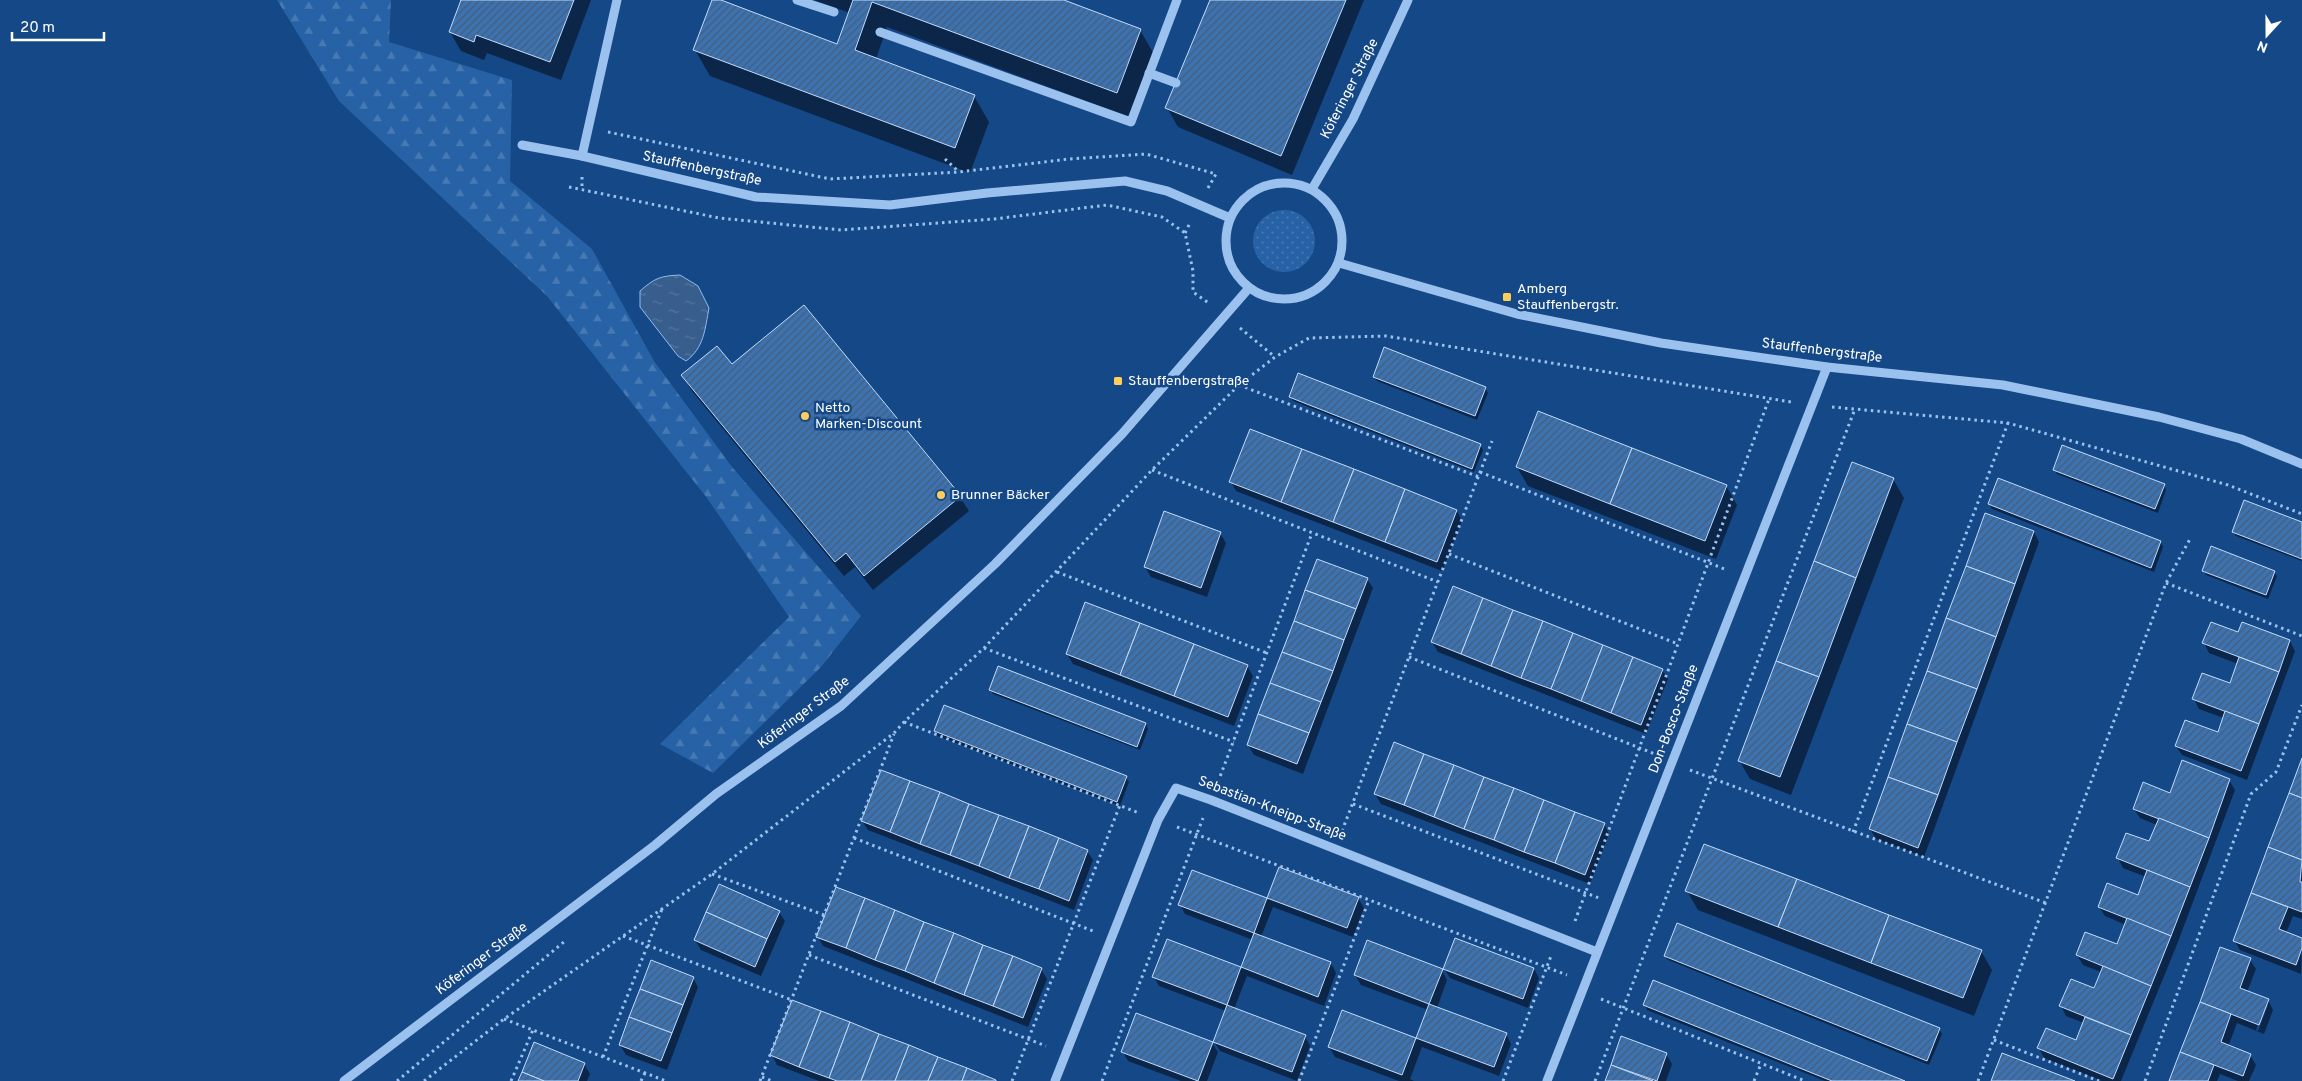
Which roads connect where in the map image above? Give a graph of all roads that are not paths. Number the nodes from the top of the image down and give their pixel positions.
1 (616, 0) edge
2 (797, 0) edge
3 (1177, 0) edge
4 (1408, 0) edge
5 (834, 12) dead end
6 (880, 32) dead end
7 (1149, 73) junction
8 (1176, 83) dead end
9 (522, 145) dead end
10 (582, 156) junction
11 (1312, 189) junction
12 (1230, 218) junction
13 (1339, 264) junction
14 (1249, 288) junction
15 (1827, 367) junction
16 (2302, 464) edge
17 (1597, 952) junction
18 (344, 1081) edge
19 (1055, 1081) edge
20 (1547, 1081) edge

1 - 10 street
2 - 5 street
3 - 7 street
4 - 11 street, Köferinger Straße
6 - 7 street
7 - 8 street
9 - 10 street, Stauffenbergstraße
10 - 12 street, Stauffenbergstraße
11 - 12 street
11 - 13 street
12 - 14 street
13 - 14 street
13 - 15 street, Stauffenbergstraße
14 - 18 street, Köferinger Straße
15 - 16 street, Stauffenbergstraße
15 - 17 street, Don-Bosco-Straße
17 - 19 street, Sebastian-Kneipp-Straße
17 - 20 street, Don-Bosco-Straße

